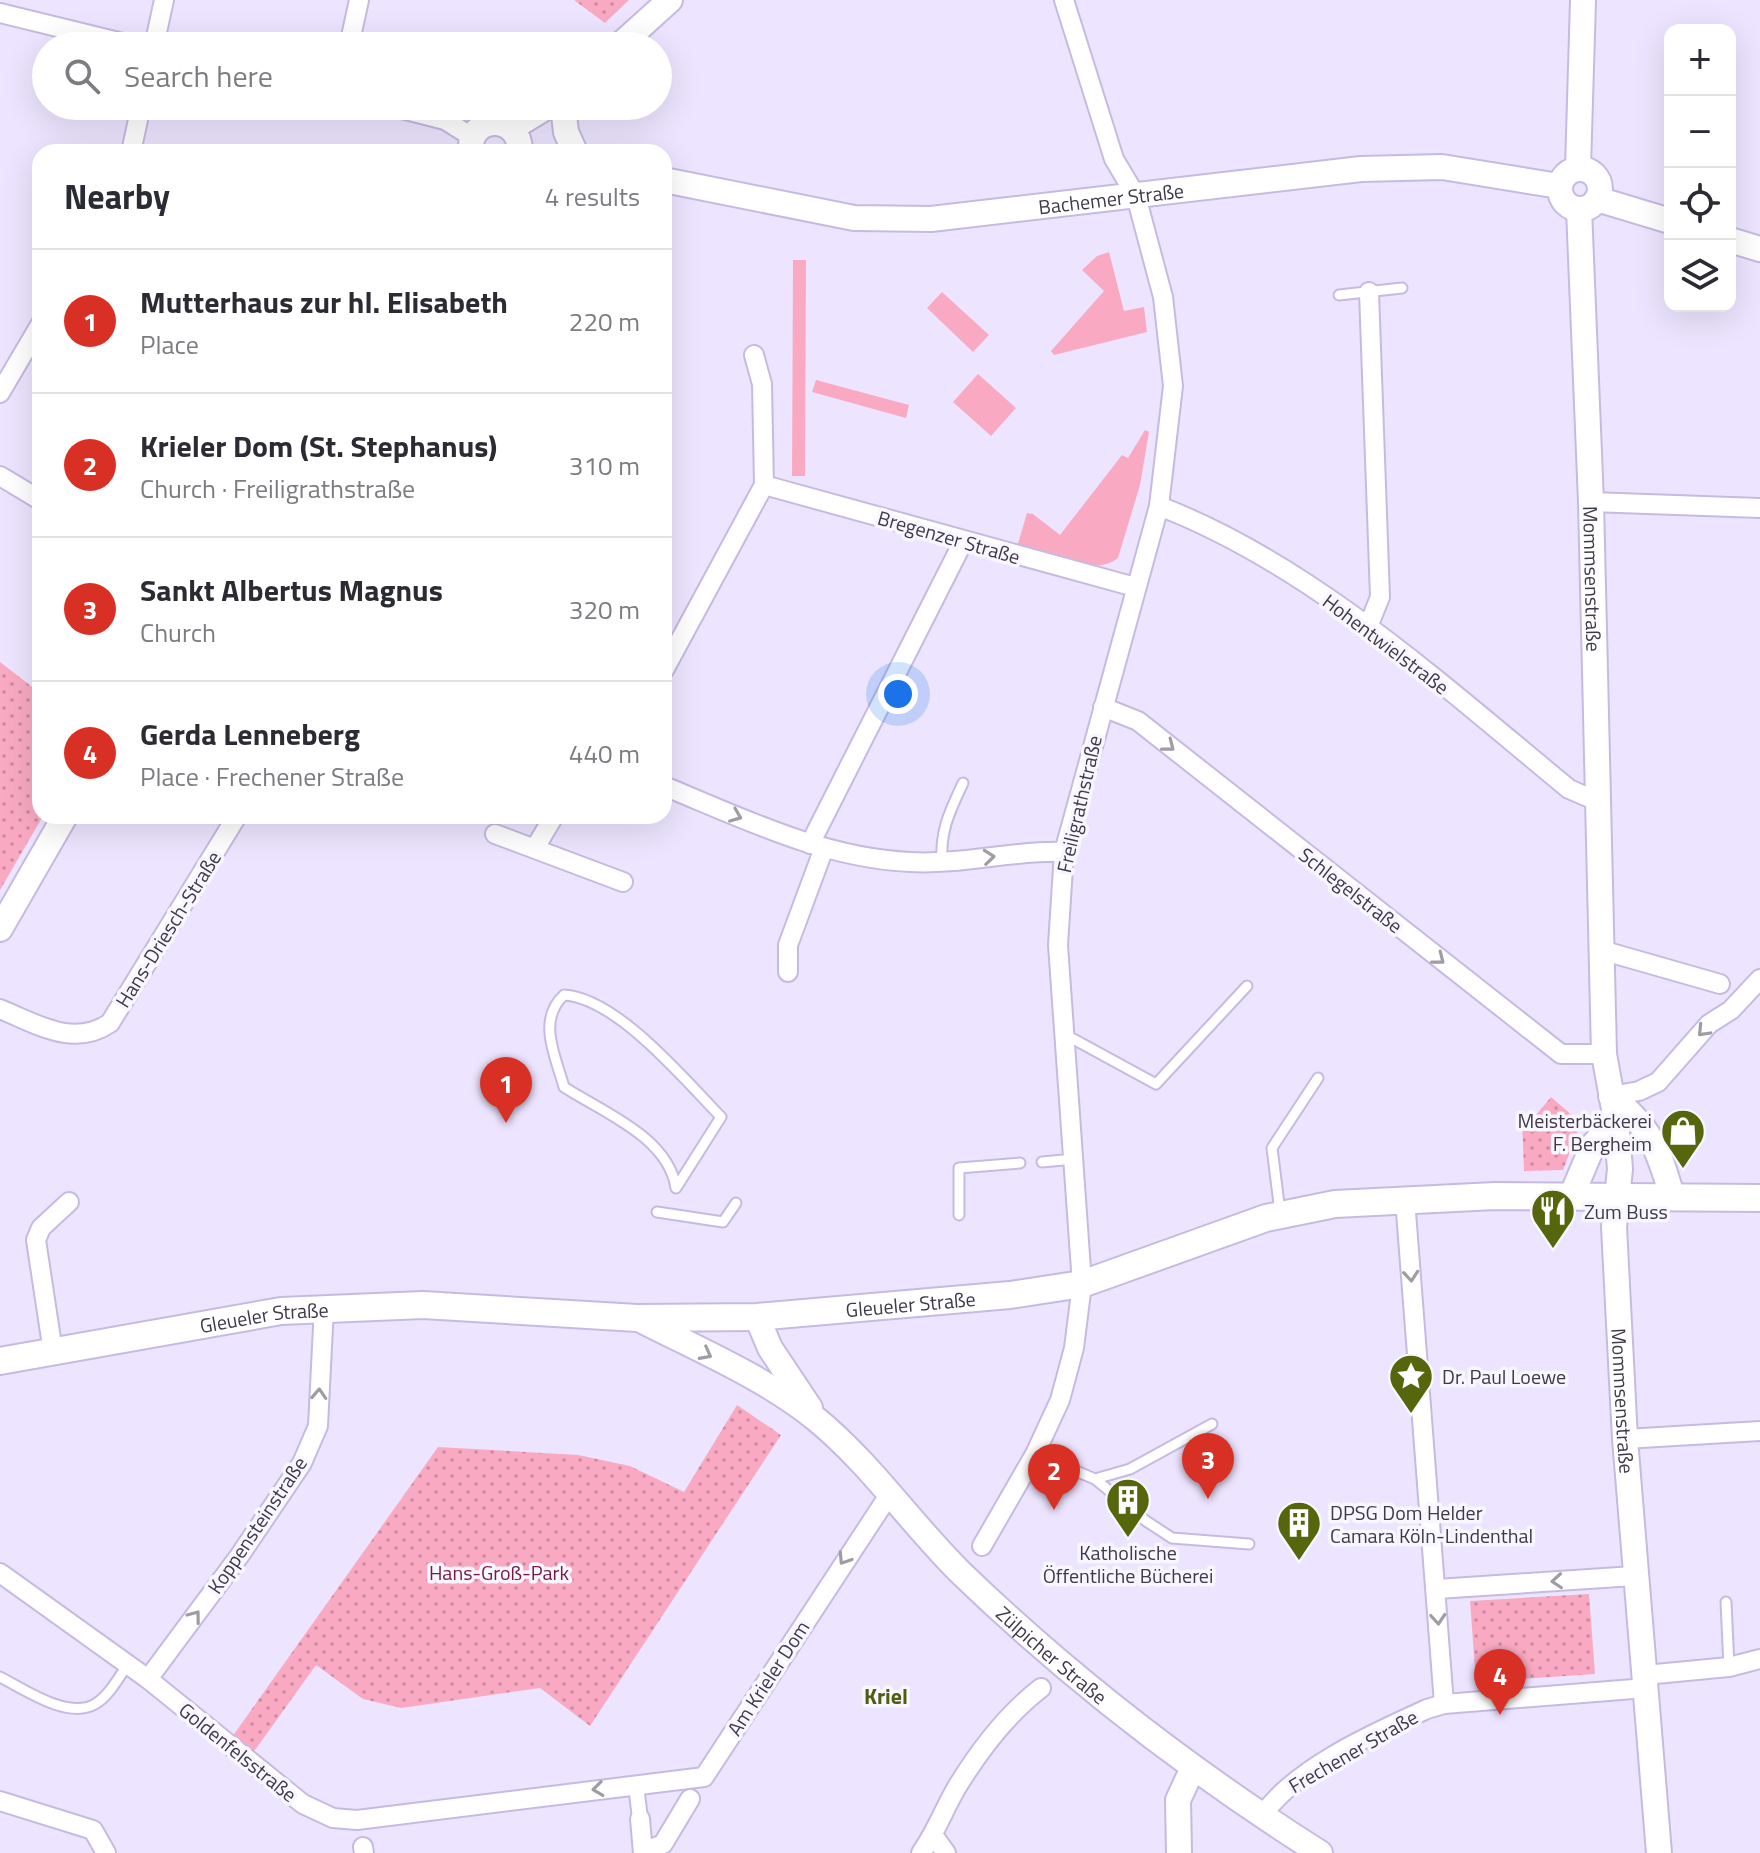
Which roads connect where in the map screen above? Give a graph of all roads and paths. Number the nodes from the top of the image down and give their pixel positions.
1 (164, 0) edge
2 (359, 0) edge
3 (670, 0) edge
4 (1064, 0) edge
5 (1583, 0) edge
6 (0, 13) edge
7 (78, 32) edge
8 (157, 32) edge
9 (352, 32) edge
10 (635, 32) edge
11 (138, 120) edge
12 (445, 120) edge
13 (539, 120) edge
14 (565, 120) edge
15 (133, 144) edge
16 (472, 144) edge
17 (521, 144) edge
18 (523, 144) edge
19 (571, 144) edge
20 (1578, 168) junction
21 (672, 182) edge
22 (1559, 186) junction
23 (1136, 196) junction
24 (1588, 204) junction
25 (1664, 220) edge
26 (1736, 242) edge
27 (1760, 249) edge
28 (1402, 288) dead end
29 (1369, 292) junction
30 (1339, 295) dead end
31 (32, 339) edge
32 (754, 355) dead end
33 (0, 393) edge
34 (0, 476) edge
35 (764, 485) junction
36 (32, 495) edge
37 (1591, 502) junction
38 (1159, 506) junction
39 (1760, 508) edge
40 (963, 542) junction
41 (1135, 587) junction
42 (1368, 627) junction
43 (672, 655) edge
44 (1103, 707) junction
45 (963, 783) dead end
46 (672, 789) edge
47 (1599, 802) junction
48 (60, 824) edge
49 (232, 824) edge
50 (549, 824) edge
51 (495, 834) dead end
52 (817, 846) junction
53 (535, 848) junction
54 (1064, 852) junction
55 (942, 862) junction
56 (623, 882) dead end
57 (0, 929) edge
58 (1601, 950) junction
59 (788, 972) dead end
60 (1760, 979) edge
61 (1720, 984) dead end
62 (1247, 986) dead end
63 (0, 1009) edge
64 (1066, 1035) junction
65 (1604, 1054) junction
66 (1318, 1078) dead end
67 (1614, 1108) junction
68 (1074, 1159) junction
69 (1042, 1162) dead end
70 (1020, 1163) dead end
71 (676, 1188) joint
72 (1616, 1196) junction
73 (1672, 1196) junction
74 (1571, 1197) junction
75 (1760, 1198) edge
76 (1405, 1199) junction
77 (69, 1202) dead end
78 (736, 1203) dead end
79 (657, 1212) dead end
80 (959, 1215) dead end
81 (1281, 1215) junction
82 (1082, 1284) junction
83 (324, 1307) junction
84 (757, 1317) junction
85 (637, 1318) junction
86 (53, 1352) junction
87 (0, 1361) edge
88 (818, 1420) junction
89 (1212, 1424) dead end
90 (1760, 1431) edge
91 (1625, 1439) junction
92 (1035, 1454) junction
93 (1095, 1479) junction
94 (889, 1495) junction
95 (1249, 1544) dead end
96 (982, 1546) dead end
97 (0, 1573) edge
98 (1634, 1576) junction
99 (1437, 1589) junction
100 (1726, 1602) dead end
101 (1760, 1659) edge
102 (128, 1664) junction
103 (1729, 1667) junction
104 (0, 1677) edge
105 (148, 1679) junction
106 (1645, 1681) junction
107 (1041, 1688) dead end
108 (1444, 1704) junction
109 (1192, 1770) junction
110 (704, 1777) junction
111 (636, 1785) junction
112 (690, 1799) joint
113 (0, 1801) edge
114 (1262, 1816) junction
115 (640, 1819) joint
116 (357, 1820) junction
117 (933, 1835) junction
118 (364, 1850) edge
119 (643, 1852) edge
120 (106, 1853) edge
121 (921, 1853) edge
122 (946, 1853) edge
123 (1179, 1853) edge
124 (1320, 1853) edge
125 (1659, 1853) edge

1 - 8 street
2 - 9 street
3 - 10 street
4 - 23 street, Freiligrathstraße
5 - 20 street
6 - 7 street
11 - 15 street
12 - 16 street
13 - 18 street
14 - 19 street
16 - 17 street
20 - 22 street
20 - 24 street
21 - 23 street, Bachemer Straße
22 - 23 street, Bachemer Straße
22 - 24 street
23 - 38 street, Freiligrathstraße
24 - 25 street
24 - 37 street, Mommsenstraße
26 - 27 street
28 - 29 lane
29 - 30 lane
29 - 42 street
31 - 33 street
32 - 35 street
34 - 36 street
35 - 40 street, Bregenzer Straße
35 - 43 street
37 - 39 street
37 - 47 street, Mommsenstraße
38 - 41 street, Freiligrathstraße
38 - 42 street, Hohentwielstraße
40 - 41 street, Bregenzer Straße
40 - 52 street
41 - 44 street, Freiligrathstraße
42 - 47 street, Hohentwielstraße
44 - 54 street, Freiligrathstraße
44 -> 65 street, Schlegelstraße
45 - 55 lane
46 -> 52 street
47 - 58 street, Mommsenstraße
48 - 57 street
49 - 63 street, Hans-Driesch-Straße
50 - 53 street
51 - 53 street
52 - 55 street
52 - 59 street
53 - 56 street
55 -> 54 street
54 - 64 street, Freiligrathstraße
58 - 61 street
58 - 65 street, Mommsenstraße
60 -> 67 street
62 - 64 lane
64 - 68 street, Freiligrathstraße
65 - 67 street, Mommsenstraße
66 - 81 lane
67 - 72 street, Mommsenstraße
67 - 73 street
67 - 74 street
68 - 69 lane
68 - 82 street, Freiligrathstraße
70 - 80 lane
71 - 71 lane
72 - 73 main road, Gleueler Straße
72 - 74 main road, Gleueler Straße
72 - 91 street, Mommsenstraße
73 - 75 main road, Gleueler Straße
74 - 76 main road, Gleueler Straße
76 - 81 main road, Gleueler Straße
76 -> 99 street
77 - 86 street
78 - 79 lane
81 - 82 main road, Gleueler Straße
82 - 84 main road, Gleueler Straße
82 - 92 street, Freiligrathstraße
83 - 85 main road, Gleueler Straße
83 - 86 main road, Gleueler Straße
105 -> 83 street, Koppensteinstraße
84 - 85 main road, Gleueler Straße
84 - 88 street, Zülpicher Straße
85 -> 88 street, Zülpicher Straße
86 - 87 main road, Gleueler Straße
88 - 94 street, Zülpicher Straße
89 - 93 lane
90 - 91 street
91 - 98 street, Mommsenstraße
92 - 93 lane
92 - 96 street, Freiligrathstraße
93 - 95 lane
94 - 109 street, Zülpicher Straße
94 -> 110 street, Am Krieler Dom
97 - 102 street, Goldenfelsstraße
98 -> 99 street
98 - 106 street, Mommsenstraße
99 -> 108 street
100 - 103 lane
101 - 103 street, Frechener Straße
102 - 104 lane
102 - 105 street, Goldenfelsstraße
103 - 106 street, Frechener Straße
105 - 116 street, Goldenfelsstraße
106 - 108 street, Frechener Straße
106 - 125 street, Mommsenstraße
107 - 117 street
108 - 114 street, Frechener Straße
109 - 114 street, Zülpicher Straße
109 - 123 street
110 - 111 street, Goldenfelsstraße
110 - 112 street, Am Krieler Dom
111 - 115 street, Am Krieler Dom
111 -> 116 street, Goldenfelsstraße
112 - 119 street, Am Krieler Dom
113 - 120 street
114 - 124 street, Zülpicher Straße
115 - 119 street, Am Krieler Dom
116 - 118 street
117 - 121 street
117 - 122 street

